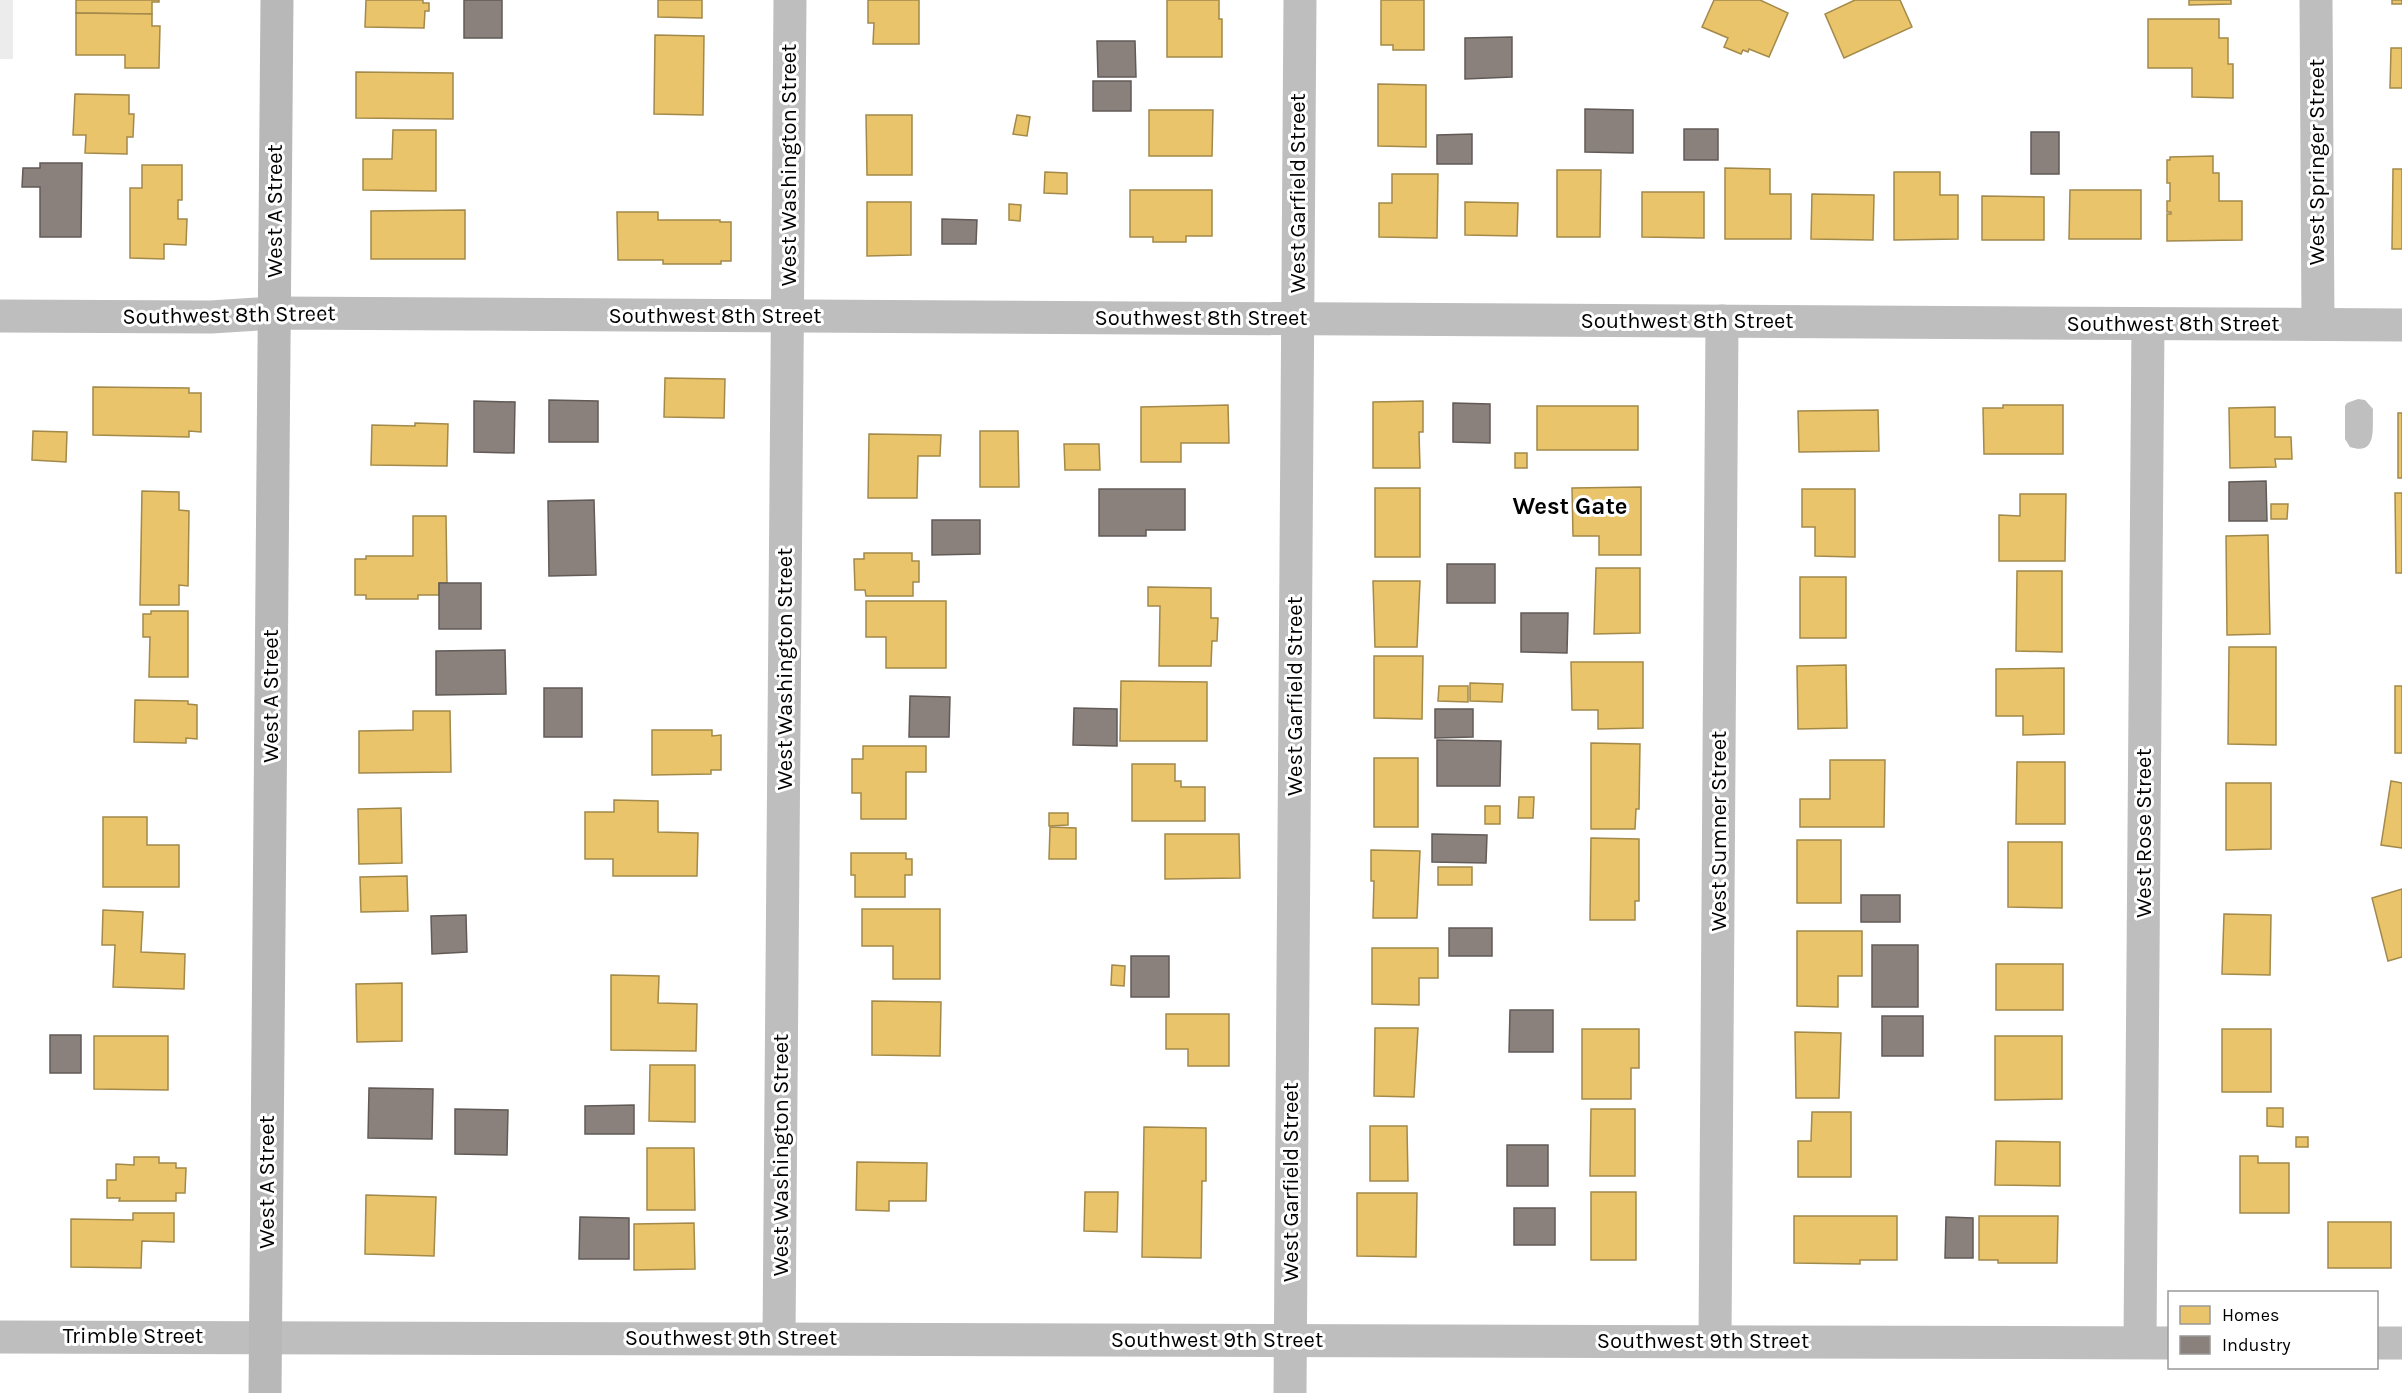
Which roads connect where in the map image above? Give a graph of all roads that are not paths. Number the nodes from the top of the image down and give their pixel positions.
1 (277, 0) edge
2 (790, 0) edge
3 (1300, 0) edge
4 (2316, 0) edge
5 (274, 313) junction
6 (0, 316) edge
7 (788, 316) junction
8 (1297, 319) junction
9 (1722, 321) junction
10 (2148, 324) junction
11 (2318, 324) junction
12 (2402, 325) edge
13 (265, 1336) junction
14 (0, 1337) edge
15 (779, 1338) junction
16 (1290, 1340) junction
17 (1715, 1341) junction
18 (2155, 1342) edge
19 (2378, 1343) edge
20 (2402, 1343) edge
21 (265, 1393) edge
22 (1290, 1393) edge

1 - 5 main road, West A Street
2 - 7 street, West Washington Street
3 - 8 street, West Garfield Street
4 - 11 street, West Springer Street
5 - 6 street, Southwest 8th Street
5 - 7 street, Southwest 8th Street
5 - 13 main road, West A Street
7 - 8 street, Southwest 8th Street
7 - 15 street, West Washington Street
8 - 9 street, Southwest 8th Street
8 - 16 street, West Garfield Street
9 - 10 street, Southwest 8th Street
9 - 17 street, West Sumner Street
10 - 11 street, Southwest 8th Street
10 - 18 street, West Rose Street
11 - 12 street, Southwest 8th Street
13 - 14 street, Trimble Street
13 - 15 street, Southwest 9th Street
13 - 21 main road, West A Street
15 - 16 street, Southwest 9th Street
16 - 17 street, Southwest 9th Street
16 - 22 street, West Garfield Street
17 - 18 street, Southwest 9th Street
19 - 20 street

